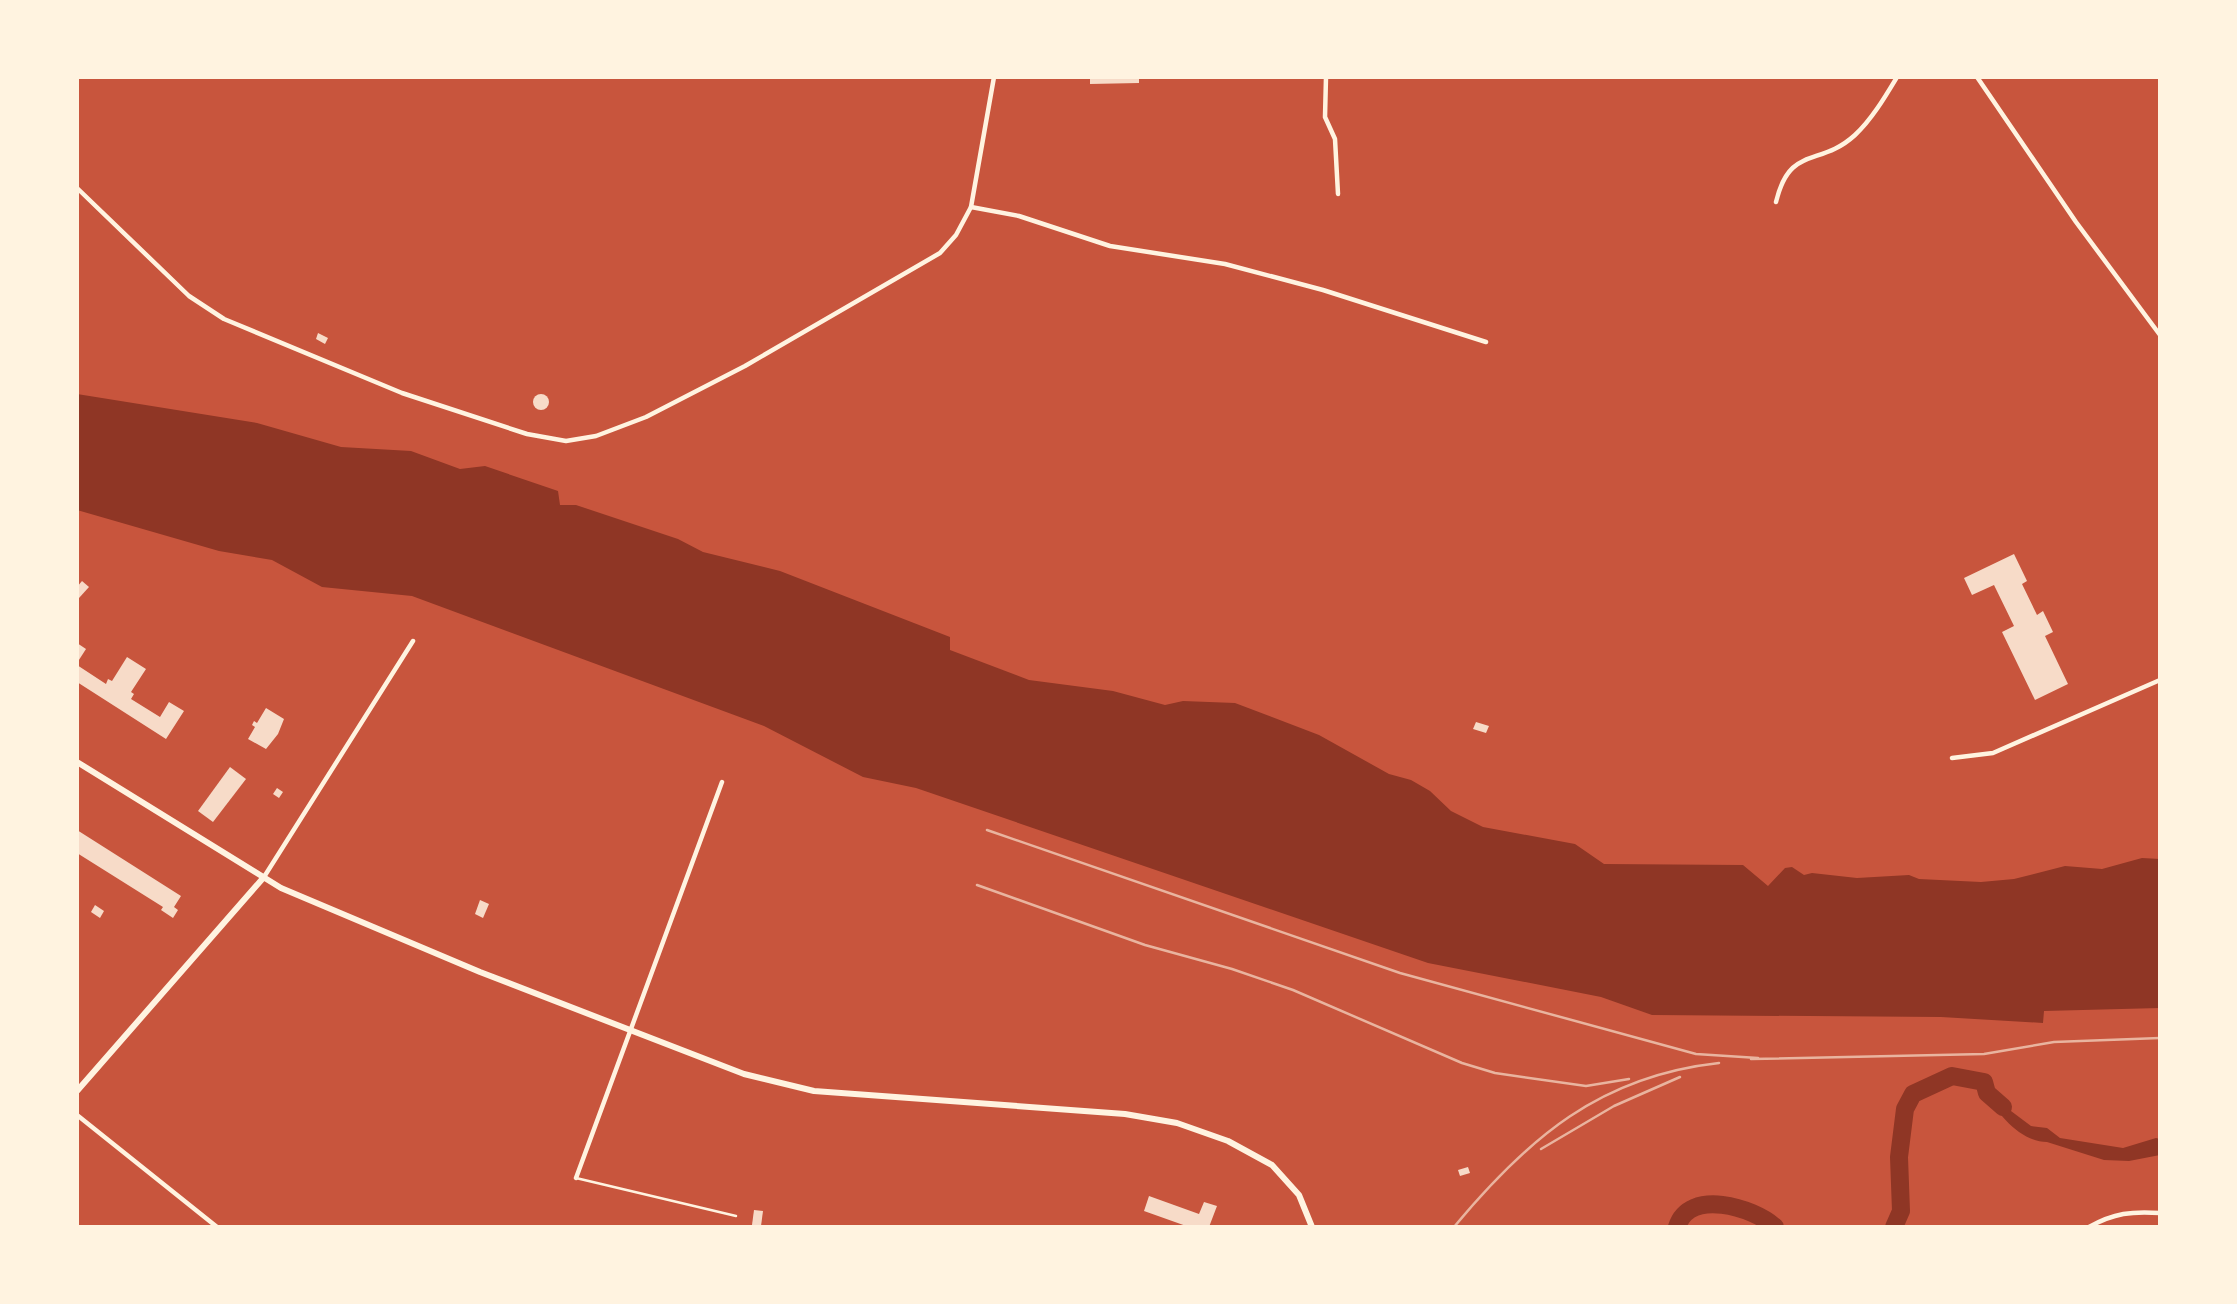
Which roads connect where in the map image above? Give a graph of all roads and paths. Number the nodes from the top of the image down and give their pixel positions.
1 (994, 77) edge
2 (1326, 77) edge
3 (1897, 77) edge
4 (1977, 77) edge
5 (77, 188) edge
6 (1338, 194) dead end
7 (1776, 202) dead end
8 (971, 207) junction
9 (2160, 335) edge
10 (1486, 342) dead end
11 (413, 641) dead end
12 (2160, 680) edge
13 (1952, 758) dead end
14 (77, 762) edge
15 (722, 782) dead end
16 (264, 877) junction
17 (629, 1029) junction
18 (77, 1091) edge
19 (77, 1115) edge
20 (576, 1178) joint
21 (2160, 1213) edge
22 (736, 1216) dead end
23 (217, 1227) edge
24 (1312, 1227) edge
25 (2089, 1227) edge

1 - 8 street
2 - 6 street
3 - 7 street
4 - 9 street
5 - 8 street
8 - 10 street
11 - 16 street
12 - 13 street
14 - 16 street
15 - 17 street
16 - 17 street
16 - 18 street
17 - 20 street
17 - 24 street
19 - 23 street
20 - 22 lane
21 - 25 street

